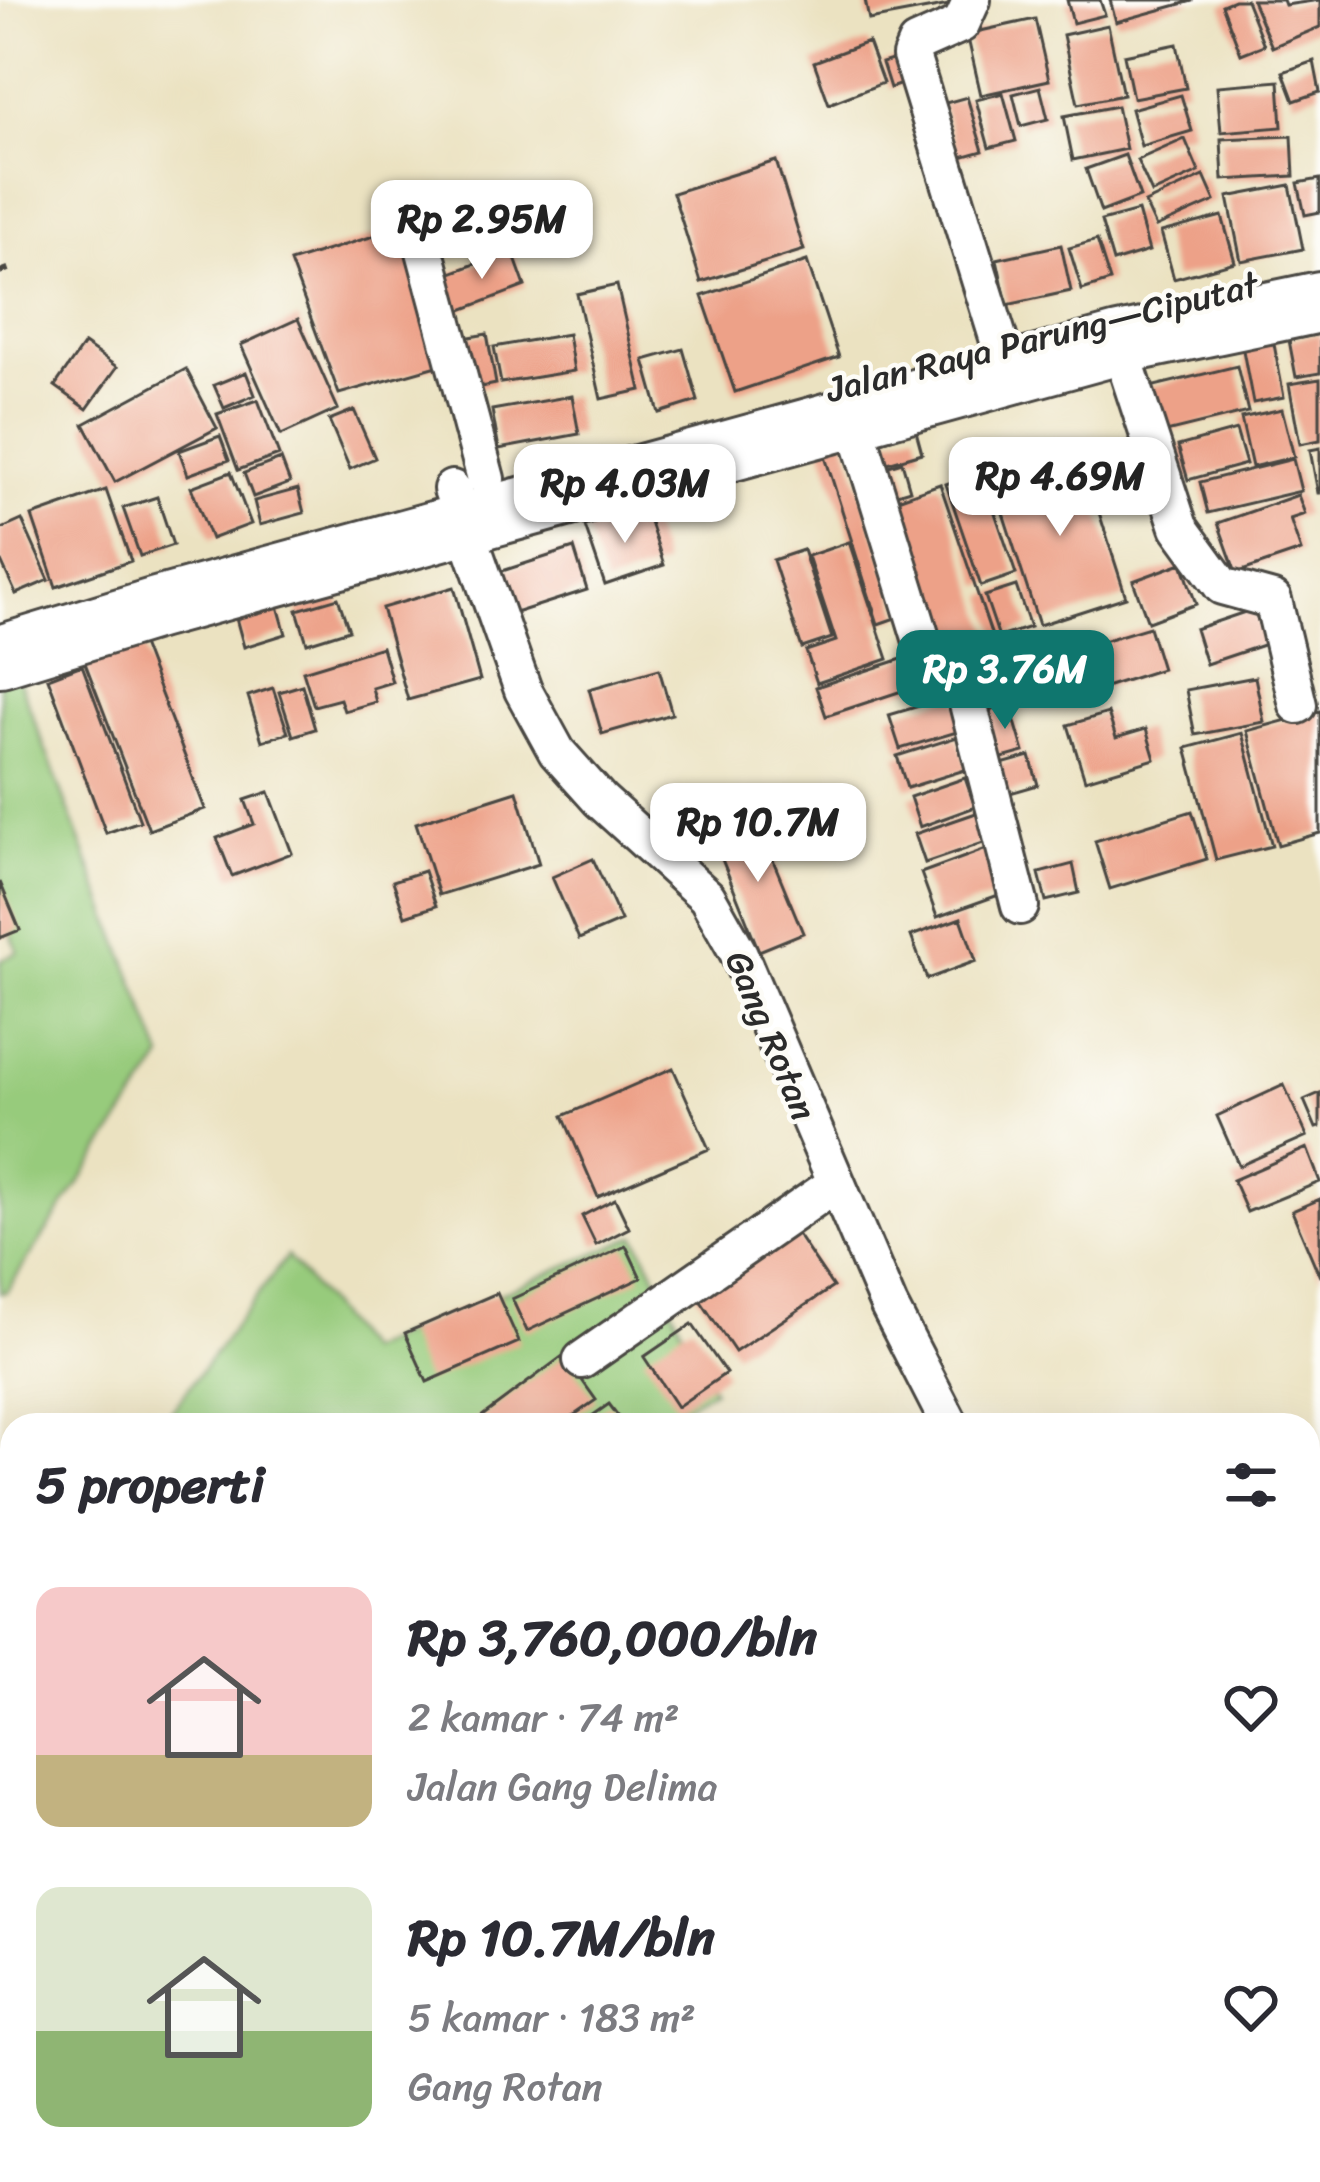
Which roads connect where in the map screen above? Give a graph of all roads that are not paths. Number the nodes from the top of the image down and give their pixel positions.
1 (972, 0) edge
2 (414, 210) dead end
3 (1320, 267) edge
4 (1320, 302) edge
5 (1000, 344) junction
6 (1119, 344) junction
7 (853, 417) junction
8 (467, 497) junction
9 (0, 617) edge
10 (0, 656) edge
11 (1298, 706) dead end
12 (1020, 906) dead end
13 (835, 1184) junction
14 (582, 1360) dead end
15 (929, 1413) edge

1 - 5 street
2 - 8 street, Gang Rotan
3 - 5 highway, Jalan Raya Parung—Ciputat
4 - 6 highway, Jalan Raya Parung—Ciputat
5 - 8 highway, Jalan Raya Parung—Ciputat
6 - 7 highway, Jalan Raya Parung—Ciputat
6 - 11 street
7 - 8 highway, Jalan Raya Parung—Ciputat
7 - 12 street
8 - 9 highway, Jalan Raya Parung—Ciputat
8 - 10 highway, Jalan Raya Parung—Ciputat
8 - 13 street, Gang Rotan
13 - 14 street
13 - 15 street, Gang Rotan

